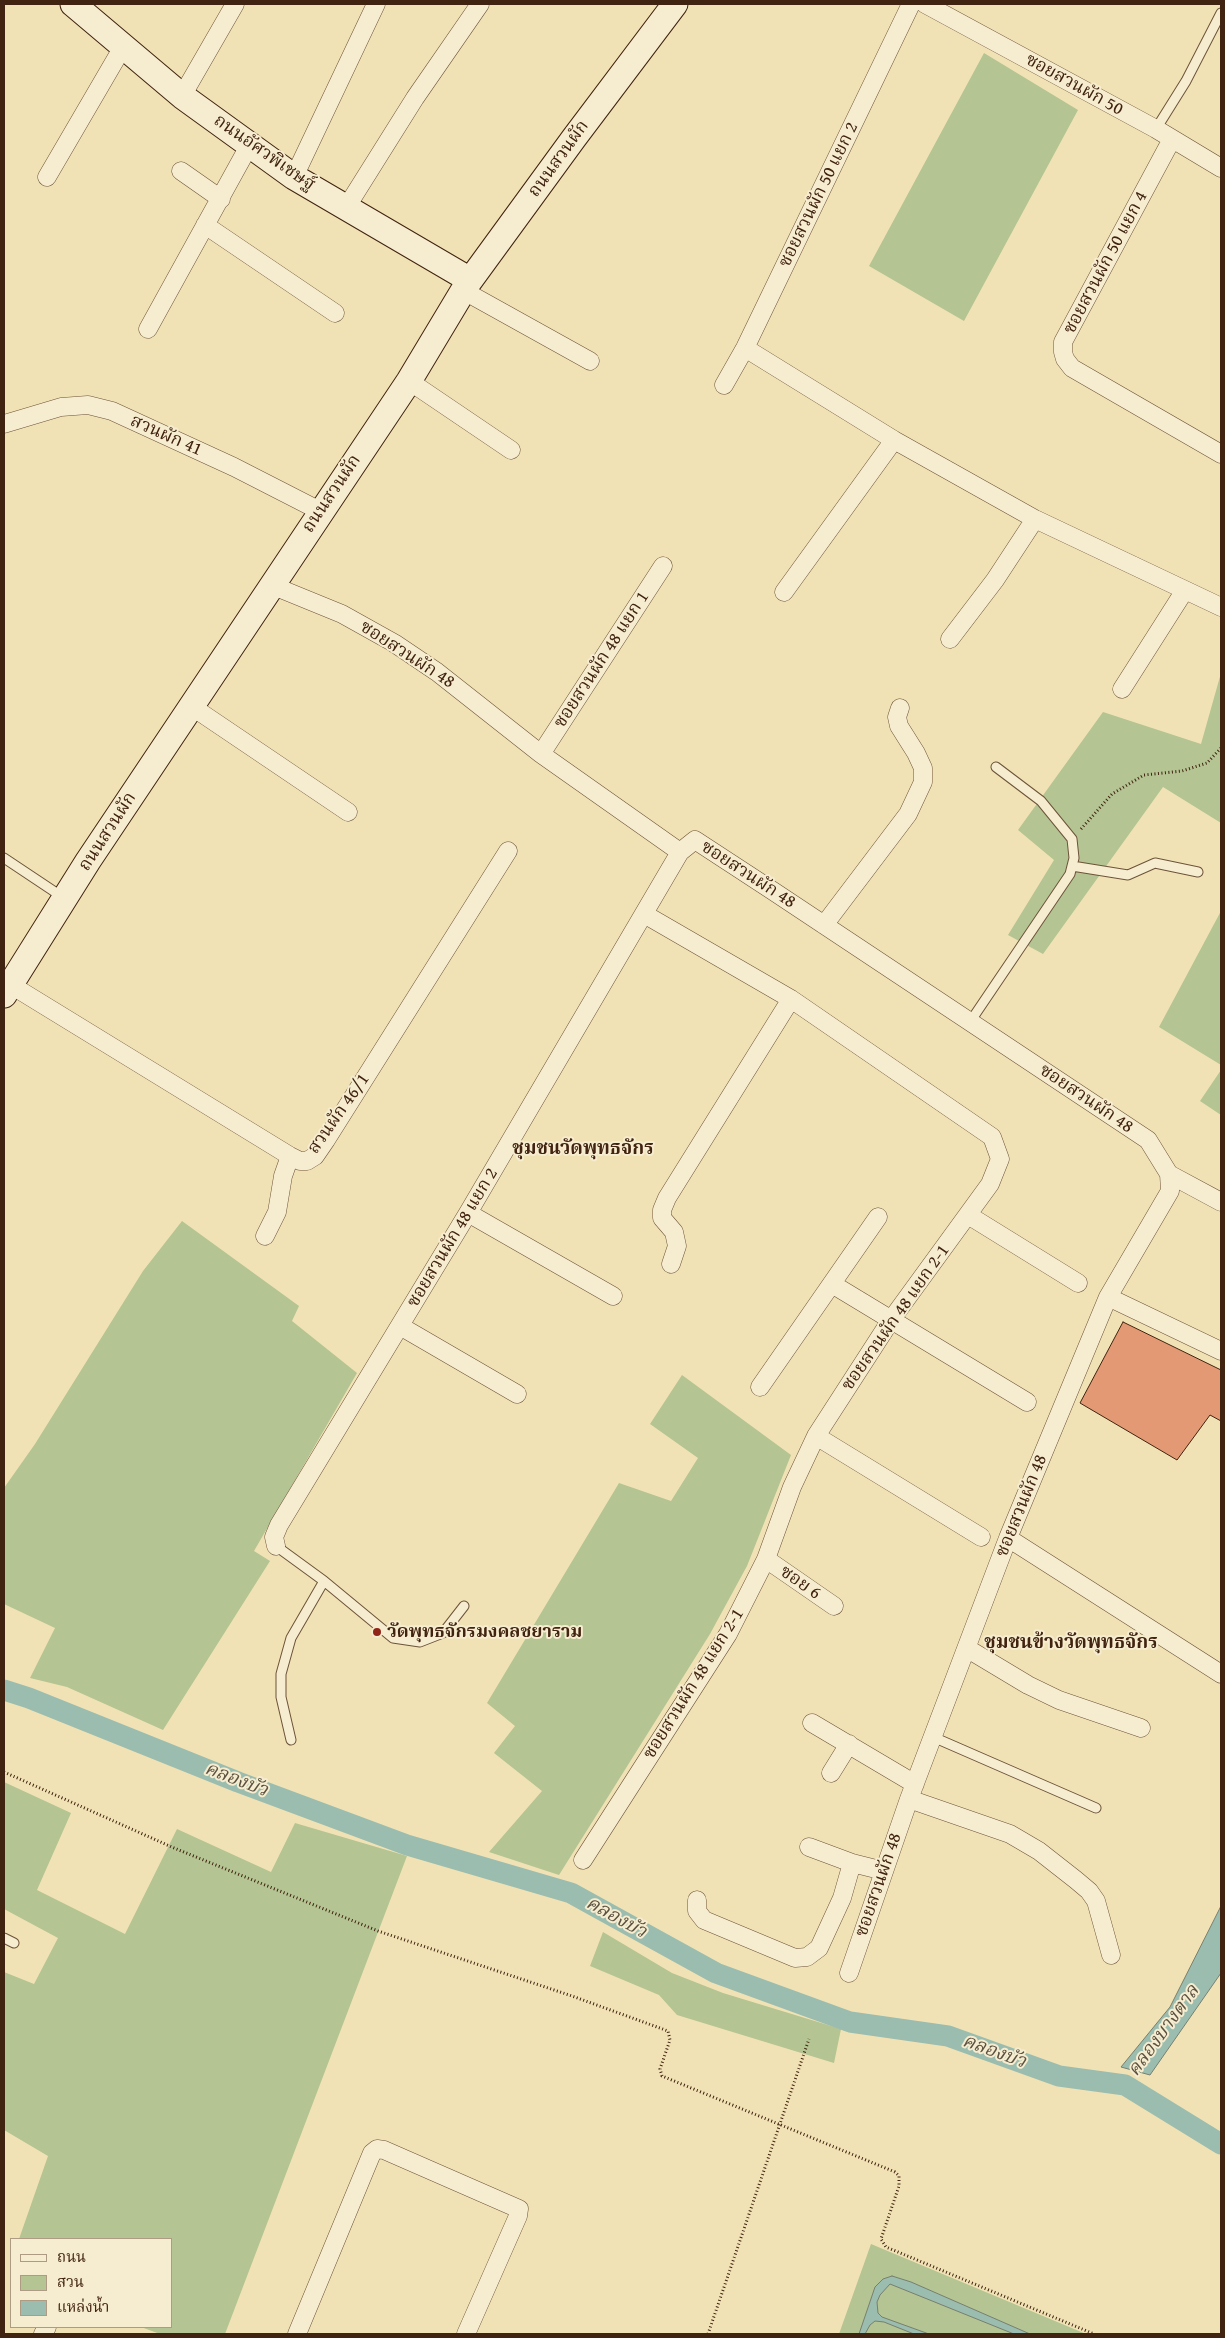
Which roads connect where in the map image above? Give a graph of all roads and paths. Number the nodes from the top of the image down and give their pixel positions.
1 (72, 4) edge
2 (235, 4) edge
3 (376, 4) edge
4 (480, 4) edge
5 (675, 4) edge
6 (911, 4) edge
7 (926, 4) edge
8 (1221, 13) edge
9 (124, 45) junction
10 (182, 96) junction
11 (1156, 129) junction
12 (1172, 139) junction
13 (250, 144) junction
14 (1221, 168) edge
15 (181, 171) dead end
16 (47, 177) dead end
17 (294, 177) junction
18 (221, 199) junction
19 (346, 208) junction
20 (205, 226) junction
21 (467, 286) junction
22 (335, 312) dead end
23 (148, 329) dead end
24 (745, 348) junction
25 (590, 361) dead end
26 (409, 381) junction
27 (724, 385) dead end
28 (4, 424) edge
29 (894, 440) junction
30 (511, 450) dead end
31 (1221, 454) edge
32 (320, 511) junction
33 (1035, 519) junction
34 (663, 566) dead end
35 (271, 585) junction
36 (1185, 590) junction
37 (784, 592) dead end
38 (1221, 608) edge
39 (950, 638) dead end
40 (1122, 689) dead end
41 (191, 706) junction
42 (900, 708) dead end
43 (1221, 748) edge
44 (541, 754) junction
45 (996, 767) dead end
46 (348, 812) dead end
47 (1072, 839) junction
48 (508, 851) dead end
49 (680, 852) junction
50 (4, 858) edge
51 (1072, 866) junction
52 (1198, 872) dead end
53 (64, 898) junction
54 (644, 914) junction
55 (824, 925) junction
56 (10, 981) edge
57 (791, 999) junction
58 (970, 1022) junction
59 (290, 1156) junction
60 (1169, 1174) junction
61 (1221, 1202) edge
62 (468, 1213) junction
63 (968, 1215) junction
64 (878, 1217) dead end
65 (265, 1236) dead end
66 (671, 1264) dead end
67 (1078, 1283) dead end
68 (832, 1284) junction
69 (613, 1296) dead end
70 (1108, 1297) junction
71 (891, 1320) junction
72 (400, 1326) junction
73 (1221, 1351) edge
74 (760, 1387) dead end
75 (517, 1394) dead end
76 (1026, 1402) dead end
77 (816, 1436) junction
78 (981, 1537) dead end
79 (1008, 1538) junction
80 (276, 1546) joint
81 (766, 1559) junction
82 (324, 1581) junction
83 (464, 1606) dead end
84 (834, 1606) dead end
85 (968, 1649) junction
86 (1221, 1674) edge
87 (812, 1723) dead end
88 (1141, 1728) dead end
89 (933, 1737) junction
90 (291, 1740) dead end
91 (849, 1744) junction
92 (4, 1772) edge
93 (830, 1773) dead end
94 (912, 1791) junction
95 (1096, 1808) dead end
96 (809, 1848) dead end
97 (583, 1860) dead end
98 (852, 1863) junction
99 (884, 1871) junction
100 (697, 1900) dead end
101 (4, 1938) edge
102 (14, 1943) dead end
103 (1111, 1955) dead end
104 (849, 1973) dead end
105 (809, 2040) dead end
106 (780, 2124) junction
107 (297, 2334) edge
108 (466, 2334) edge
109 (708, 2334) edge
110 (1094, 2334) edge

1 - 9 street, ถนนอัศวพิเชษฐ์
2 - 10 street
3 - 17 street
4 - 19 street
5 - 21 street, ถนนสวนผัก
6 - 24 street, ซอยสวนผัก 50 แยก 2
7 - 11 street, ซอยสวนผัก 50
8 - 11 lane
9 - 10 street, ถนนอัศวพิเชษฐ์
9 - 16 street
10 - 13 street, ถนนอัศวพิเชษฐ์
11 - 12 street, ซอยสวนผัก 50
12 - 14 street, ซอยสวนผัก 50
12 - 31 street, ซอยสวนผัก 50 แยก 4
13 - 17 street, ถนนอัศวพิเชษฐ์
13 - 18 street
15 - 18 street
17 - 19 street, ถนนอัศวพิเชษฐ์
18 - 20 street
19 - 21 street, ถนนอัศวพิเชษฐ์
20 - 22 street
20 - 23 street
21 - 25 street
21 - 26 street, ถนนสวนผัก
24 - 27 street, ซอยสวนผัก 50 แยก 2
24 - 29 street
26 - 30 street
26 - 32 street, ถนนสวนผัก
28 - 32 street, สวนผัก 41
29 - 33 street
29 - 37 street
32 - 35 street, ถนนสวนผัก
33 - 36 street
33 - 39 street
34 - 44 street, ซอยสวนผัก 48 แยก 1
35 - 41 street, ถนนสวนผัก
35 - 44 street, ซอยสวนผัก 48
36 - 38 street
36 - 40 street
41 - 46 street
41 - 53 street, ถนนสวนผัก
42 - 55 street
43 - 47 path
44 - 49 street, ซอยสวนผัก 48
45 - 47 lane
47 - 51 lane
48 - 59 street, สวนผัก 46/1
49 - 54 street, ซอยสวนผัก 48 แยก 2
49 - 55 street, ซอยสวนผัก 48
50 - 53 lane
51 - 52 lane
51 - 58 lane
53 - 56 street, ถนนสวนผัก
54 - 57 street, ซอยสวนผัก 48 แยก 2-1
54 - 62 street, ซอยสวนผัก 48 แยก 2
55 - 58 street, ซอยสวนผัก 48
56 - 59 street, สวนผัก 46/1
57 - 63 street, ซอยสวนผัก 48 แยก 2-1
57 - 66 street
58 - 60 street, ซอยสวนผัก 48
59 - 65 street
60 - 61 street
60 - 70 street, ซอยสวนผัก 48
62 - 69 street
62 - 72 street, ซอยสวนผัก 48 แยก 2
63 - 67 street
63 - 71 street, ซอยสวนผัก 48 แยก 2-1
64 - 68 street
68 - 71 street
68 - 74 street
70 - 73 street
70 - 79 street, ซอยสวนผัก 48
71 - 76 street
71 - 77 street, ซอยสวนผัก 48 แยก 2-1
72 - 75 street
72 - 80 street, ซอยสวนผัก 48 แยก 2
77 - 78 street
77 - 81 street, ซอยสวนผัก 48 แยก 2-1
79 - 85 street, ซอยสวนผัก 48
79 - 86 street
80 - 82 lane
81 - 84 street, ซอย 6
81 - 97 street, ซอยสวนผัก 48 แยก 2-1
82 - 83 lane
82 - 90 lane
85 - 88 street
85 - 89 street, ซอยสวนผัก 48
87 - 91 street
89 - 94 street, ซอยสวนผัก 48
89 - 95 lane
91 - 93 street
91 - 94 street
92 - 106 path
94 - 99 street, ซอยสวนผัก 48
94 - 103 street
96 - 98 street
98 - 99 street
98 - 100 street
99 - 104 street, ซอยสวนผัก 48
101 - 102 lane
105 - 106 path
106 - 109 path
106 - 110 path
107 - 108 street

